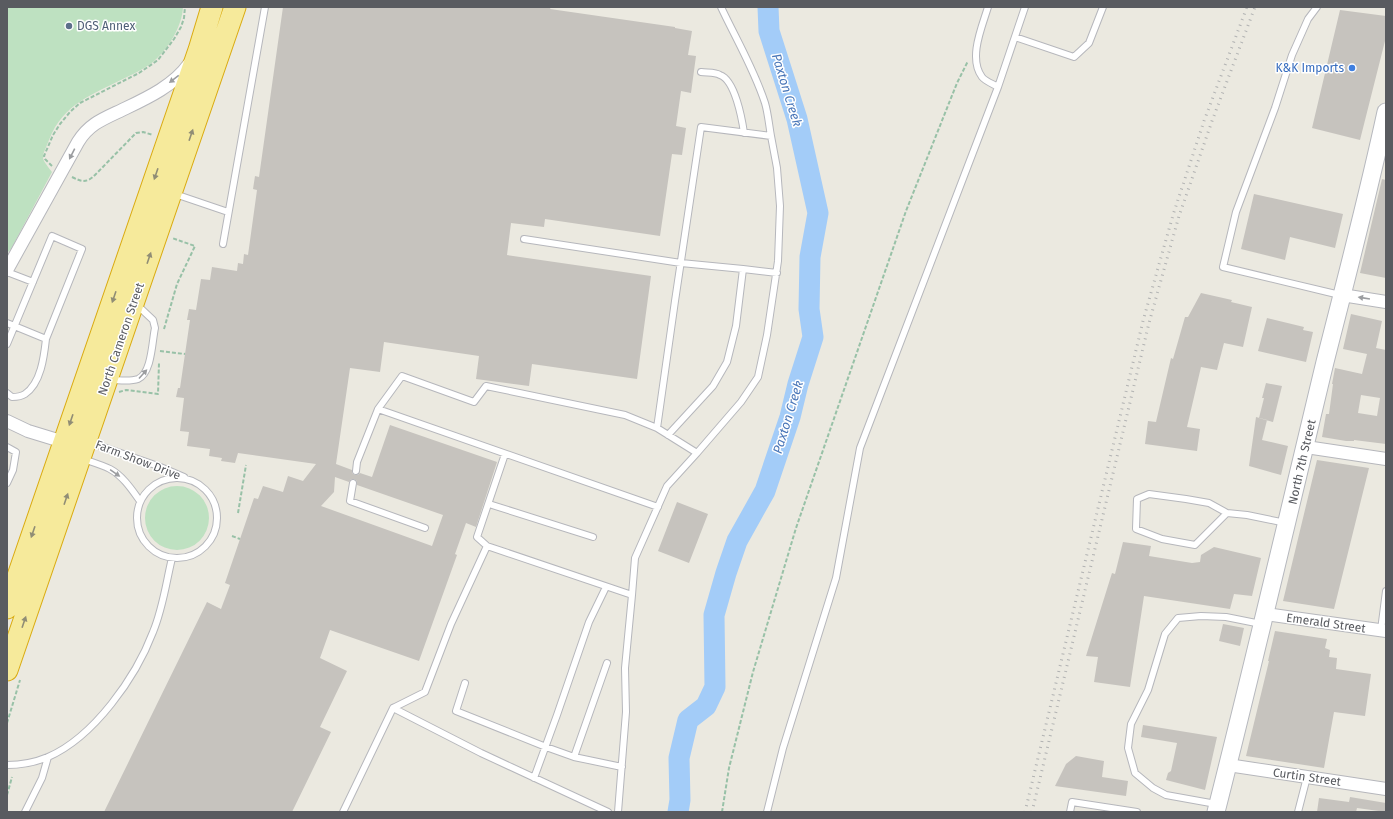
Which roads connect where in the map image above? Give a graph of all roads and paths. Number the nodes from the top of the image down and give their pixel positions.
1 (185, 7) edge
2 (212, 7) edge
3 (235, 7) edge
4 (266, 7) edge
5 (721, 7) edge
6 (988, 7) edge
7 (1025, 7) edge
8 (1103, 7) edge
9 (1317, 7) edge
10 (1015, 37) junction
11 (978, 40) junction
12 (199, 50) junction
13 (701, 72) dead end
14 (998, 87) junction
15 (1386, 112) edge
16 (744, 132) junction
17 (155, 136) dead end
18 (770, 136) junction
19 (56, 168) dead end
20 (68, 175) dead end
21 (171, 193) junction
22 (228, 212) junction
23 (165, 236) dead end
24 (524, 239) dead end
25 (223, 244) dead end
26 (681, 263) junction
27 (742, 269) junction
28 (7, 271) edge
29 (777, 273) junction
30 (33, 282) junction
31 (1342, 295) junction
32 (134, 302) junction
33 (1386, 302) edge
34 (7, 322) edge
35 (15, 326) junction
36 (163, 334) dead end
37 (46, 339) junction
38 (7, 344) edge
39 (161, 346) dead end
40 (185, 354) dead end
41 (159, 358) dead end
42 (112, 386) junction
43 (7, 393) edge
44 (378, 409) junction
45 (7, 421) edge
46 (657, 428) junction
47 (668, 435) junction
48 (64, 442) junction
49 (7, 447) edge
50 (1306, 447) junction
51 (83, 449) junction
52 (697, 453) junction
53 (506, 454) junction
54 (1386, 459) edge
55 (246, 465) dead end
56 (10, 469) edge
57 (356, 471) dead end
58 (190, 480) junction
59 (7, 483) edge
60 (353, 483) dead end
61 (140, 501) junction
62 (489, 504) junction
63 (658, 506) junction
64 (238, 513) dead end
65 (1227, 513) junction
66 (1287, 524) junction
67 (425, 528) dead end
68 (232, 536) dead end
69 (593, 537) dead end
70 (240, 539) dead end
71 (487, 546) junction
72 (172, 558) junction
73 (606, 587) junction
74 (1386, 591) edge
75 (632, 595) junction
76 (7, 608) edge
77 (1264, 619) junction
78 (1383, 631) edge
79 (607, 663) dead end
80 (7, 670) edge
81 (466, 682) dead end
82 (393, 708) junction
83 (546, 747) junction
84 (48, 757) junction
85 (574, 757) junction
86 (7, 765) edge
87 (1228, 765) junction
88 (622, 767) junction
89 (12, 777) dead end
90 (1307, 777) junction
91 (534, 778) junction
92 (1386, 789) edge
93 (7, 795) edge
94 (1217, 808) edge
95 (25, 812) edge
96 (343, 812) edge
97 (608, 812) edge
98 (618, 812) edge
99 (722, 812) edge
100 (766, 812) edge
101 (1070, 812) edge
102 (1137, 812) edge
103 (1298, 812) edge

1 - 19 path
2 - 12 highway, North Cameron Street
21 -> 3 highway, North Cameron Street
4 - 22 lane
5 - 18 lane
6 - 11 lane
7 - 10 lane
8 - 10 lane
9 - 31 lane
10 - 14 lane
11 - 14 lane
11 - 99 path
12 -> 28 street
12 -> 48 highway, North Cameron Street
13 - 16 lane
14 - 100 lane
15 - 31 main road, North 7th Street
16 - 18 lane
16 - 26 lane
17 - 20 path
18 - 29 lane
21 - 22 lane
32 -> 21 highway, North Cameron Street
22 - 25 lane
23 - 36 path
24 - 26 lane
26 - 27 lane
26 - 46 lane
27 - 29 lane
27 - 47 lane
28 - 30 lane
29 - 52 lane
30 - 35 lane
30 - 37 lane
33 -> 31 street
31 - 50 main road, North 7th Street
32 - 42 highway, North Cameron Street
42 -> 32 lane
34 - 35 lane
35 - 37 lane
35 - 38 lane
37 - 43 lane
39 - 40 path
41 - 42 path
42 - 51 highway, North Cameron Street
44 - 46 lane
44 - 53 lane
44 - 57 lane
45 - 48 street
46 - 47 lane
47 - 52 lane
48 - 51 street, Farm Show Drive
48 - 51 street
48 -> 76 highway, North Cameron Street
49 - 56 lane
50 - 54 street
50 - 66 main road, North 7th Street
51 - 58 lane, Farm Show Drive
51 -> 61 lane, Farm Show Drive
80 -> 51 highway, North Cameron Street
52 - 63 lane
53 - 62 lane
53 - 63 lane
55 - 64 path
56 - 59 lane
58 - 61 lane
58 - 72 lane
60 - 67 lane
61 - 72 lane
62 - 69 lane
62 - 71 lane
63 - 75 lane
65 - 65 lane
65 - 66 lane
66 - 77 main road, North 7th Street
68 - 70 path
71 - 73 lane
71 - 82 lane
72 - 84 lane
73 - 75 lane
73 - 83 lane
74 - 78 lane
75 - 88 lane
77 - 78 street, Emerald Street
77 - 87 main road, North 7th Street
77 - 94 lane
79 - 85 lane
81 - 83 lane
82 - 91 lane
82 - 96 lane
83 - 85 lane
83 - 91 lane
84 - 86 lane
84 - 95 lane
85 - 88 lane
87 - 90 street, Curtin Street
87 - 94 main road, North 7th Street
88 - 98 lane
89 - 93 path
90 - 92 street, Curtin Street
90 - 103 lane
91 - 97 lane
101 - 102 lane

